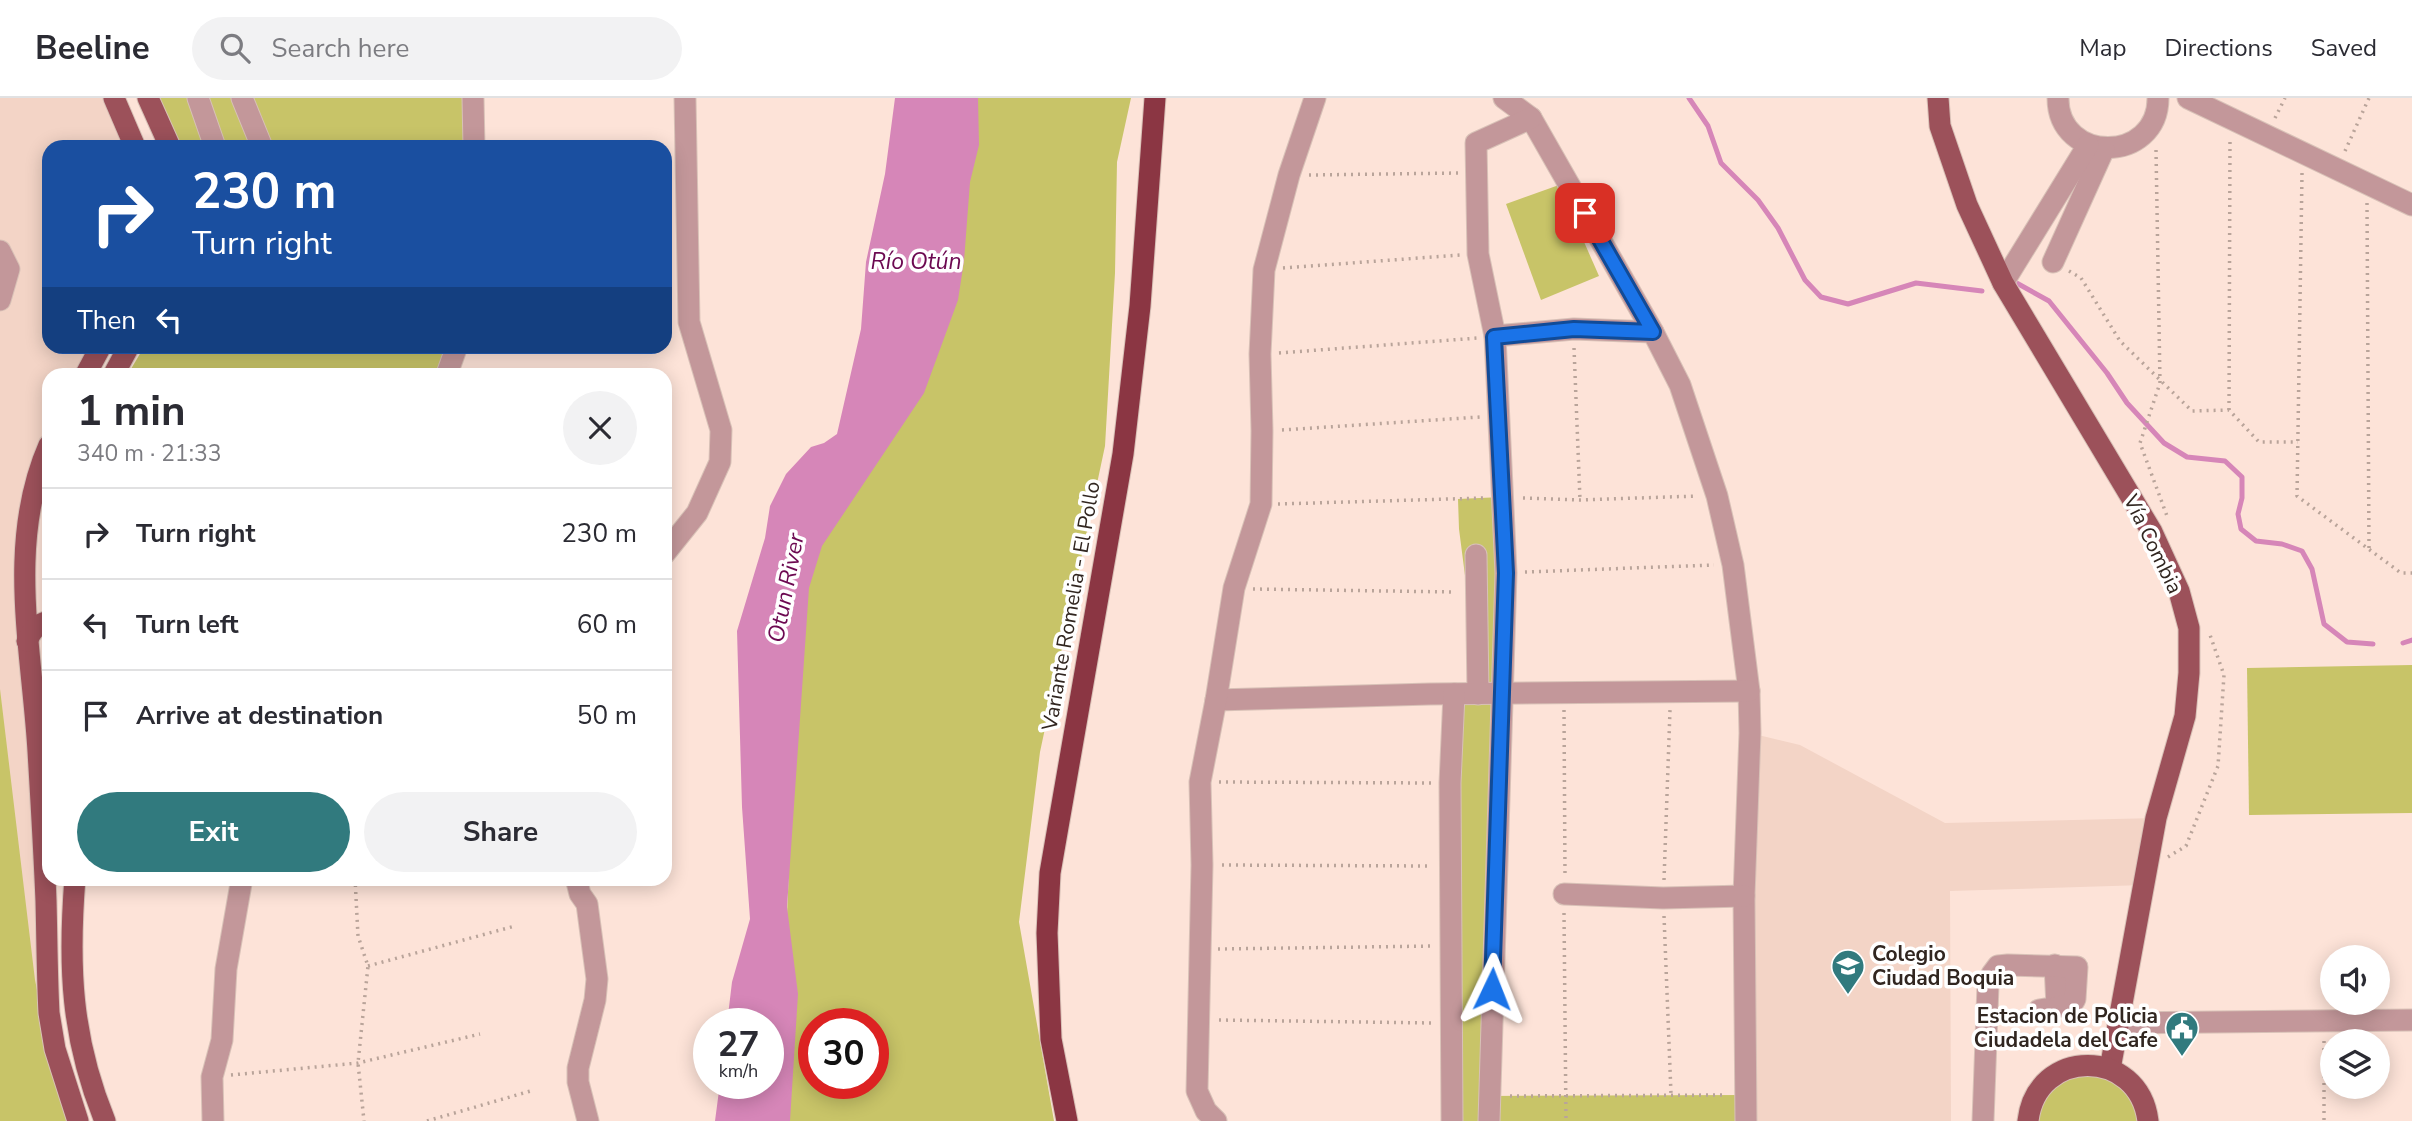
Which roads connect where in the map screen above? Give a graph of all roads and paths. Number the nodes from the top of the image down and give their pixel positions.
1 (114, 98) edge
2 (148, 98) edge
3 (198, 98) edge
4 (242, 98) edge
5 (472, 98) edge
6 (685, 98) edge
7 (1155, 98) edge
8 (1315, 98) edge
9 (1504, 98) edge
10 (1938, 98) edge
11 (2058, 98) edge
12 (2188, 98) edge
13 (2369, 98) edge
14 (2157, 108) edge
15 (1531, 118) junction
16 (2230, 118) junction
17 (132, 140) edge
18 (167, 140) edge
19 (213, 140) edge
20 (259, 140) edge
21 (474, 140) edge
22 (2096, 147) junction
23 (2302, 153) junction
24 (2337, 169) junction
25 (1475, 172) junction
26 (1289, 176) junction
27 (2367, 183) junction
28 (2412, 205) edge
29 (0, 251) edge
30 (1478, 254) junction
31 (2053, 262) joint
32 (1264, 270) junction
33 (2003, 283) junction
34 (0, 300) edge
35 (1574, 329) junction
36 (1653, 332) junction
37 (1494, 337) junction
38 (1260, 354) junction
39 (2160, 383) junction
40 (2229, 410) junction
41 (1499, 416) junction
42 (1262, 431) junction
43 (2298, 442) junction
44 (2140, 443) dead end
45 (42, 467) edge
46 (1717, 496) junction
47 (1502, 498) junction
48 (1580, 500) junction
49 (1261, 504) junction
50 (672, 544) edge
51 (2369, 550) junction
52 (1476, 555) dead end
53 (1733, 565) junction
54 (1506, 573) junction
55 (2412, 573) edge
56 (1234, 588) junction
57 (1454, 592) dead end
58 (42, 624) edge
59 (27, 641) junction
60 (1749, 691) junction
61 (1454, 694) junction
62 (1478, 694) junction
63 (1502, 694) junction
64 (1216, 700) junction
65 (42, 720) edge
66 (1199, 782) junction
67 (1450, 783) junction
68 (1202, 865) junction
69 (1450, 866) junction
70 (46, 886) edge
71 (75, 886) edge
72 (241, 886) edge
73 (355, 886) edge
74 (578, 886) edge
75 (1564, 894) dead end
76 (1744, 896) junction
77 (515, 926) dead end
78 (1451, 946) junction
79 (1201, 949) junction
80 (368, 966) junction
81 (2048, 1008) dead end
82 (1199, 1020) junction
83 (2412, 1020) edge
84 (2324, 1021) junction
85 (2118, 1023) junction
86 (1451, 1024) junction
87 (480, 1034) dead end
88 (358, 1063) junction
89 (2110, 1069) junction
90 (212, 1076) junction
91 (534, 1090) dead end
92 (1746, 1095) junction
93 (1488, 1096) junction
94 (78, 1121) edge
95 (106, 1121) edge
96 (213, 1121) edge
97 (364, 1121) edge
98 (427, 1121) edge
99 (588, 1121) edge
100 (1067, 1121) edge
101 (1216, 1121) edge
102 (1452, 1121) edge
103 (1489, 1121) edge
104 (1746, 1121) edge
105 (1983, 1121) edge
106 (2028, 1121) edge
107 (2148, 1121) edge
108 (2325, 1121) edge

1 - 17 main road
2 - 18 main road
3 - 19 street
4 - 20 street
5 - 21 street
6 - 50 street
7 - 100 highway, Variante Romelia - El Pollo
8 - 26 street
9 - 15 street
10 - 33 main road, Vía Combia
11 - 22 street
12 - 16 street
13 - 24 path
14 - 22 street
14 - 39 path
15 - 25 street
15 - 36 street
16 - 23 street
16 - 40 path
22 - 31 street
22 - 33 street
23 - 24 street
23 - 43 path
24 - 27 street
25 - 26 path
25 - 30 street
26 - 32 street
27 - 28 street
27 - 51 path
29 - 34 street
30 - 32 path
30 - 37 street
31 - 39 path
32 - 38 street
33 - 85 main road, Vía Combia
35 - 36 street
35 - 37 street
35 - 48 path
36 - 46 street
37 - 38 path
37 - 41 street
38 - 42 street
39 - 40 path
39 - 44 path
40 - 43 path
41 - 42 path
41 - 47 street
42 - 49 street
43 - 51 path
45 - 59 main road
46 - 48 path
46 - 53 street
47 - 48 path
47 - 49 path
47 - 54 street
49 - 56 street
51 - 55 path
52 - 62 street
53 - 54 path
53 - 60 street
54 - 63 street
56 - 57 path
56 - 64 street
58 - 59 main road
59 - 65 main road
60 - 63 street
60 - 76 street
61 - 62 street
61 - 64 street
61 - 67 street
62 - 63 street
63 - 93 street
64 - 66 street
66 - 67 path
66 - 68 street
67 - 69 street
68 - 69 path
68 - 79 street
69 - 78 street
70 - 94 main road
71 - 95 main road
72 - 90 street
73 - 80 path
74 - 99 street
75 - 76 street
76 - 92 street
77 - 80 path
78 - 79 path
78 - 86 street
79 - 82 street
80 - 88 path
81 - 105 street
82 - 86 path
82 - 101 street
83 - 84 street
84 - 85 street
84 - 108 path
85 - 89 main road, Vía Combia
86 - 102 street
87 - 88 path
88 - 90 path
88 - 97 path
89 - 106 main road
89 - 107 main road
90 - 96 street
91 - 98 path
92 - 93 path
92 - 104 street
93 - 103 street

